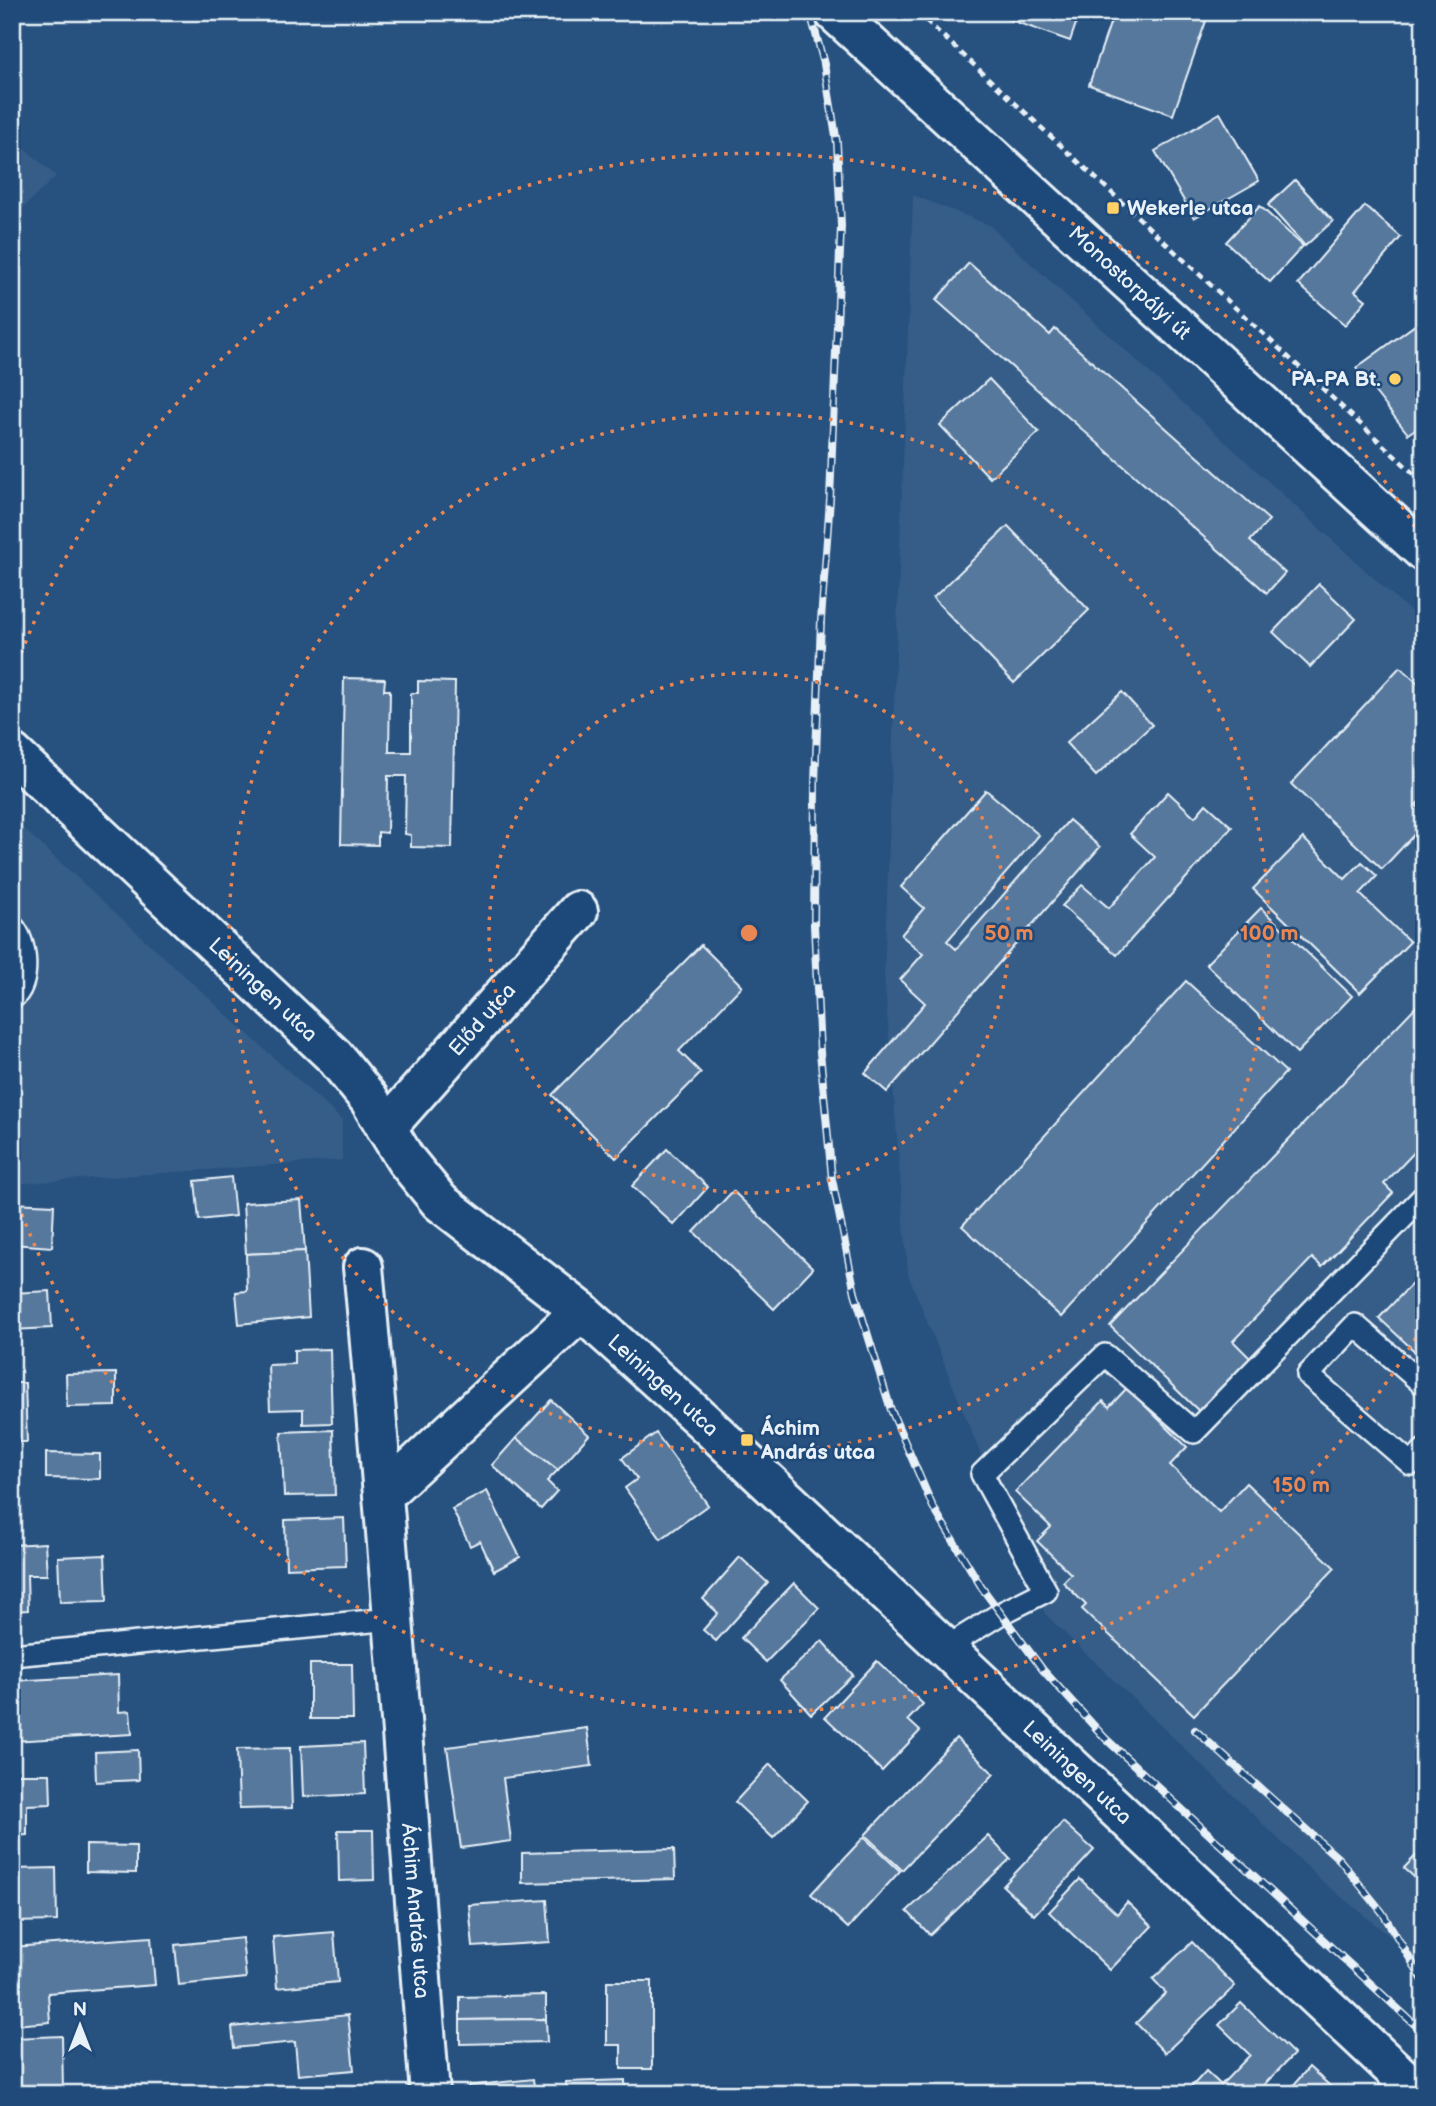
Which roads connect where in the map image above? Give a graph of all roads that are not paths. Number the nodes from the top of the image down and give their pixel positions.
1 (835, 12) edge
2 (1424, 552) edge
3 (12, 753) edge
4 (578, 911) dead end
5 (12, 926) edge
6 (12, 998) edge
7 (386, 1128) junction
8 (1424, 1196) edge
9 (363, 1267) dead end
10 (582, 1311) junction
11 (1424, 1385) edge
12 (1424, 1450) edge
13 (384, 1494) junction
14 (392, 1619) junction
15 (945, 1648) junction
16 (12, 1656) edge
17 (430, 2094) edge
18 (1420, 2094) edge

1 - 2 street, Monostorpályi út
3 - 7 street, Leiningen utca
4 - 7 street, Előd utca
5 - 6 lane
7 - 10 street, Leiningen utca
8 - 15 lane
9 - 13 street, Áchim András utca
10 - 13 street
10 - 15 street, Leiningen utca
11 - 12 lane
13 - 14 street, Áchim András utca
14 - 16 lane
14 - 17 street, Áchim András utca
15 - 18 street, Leiningen utca

